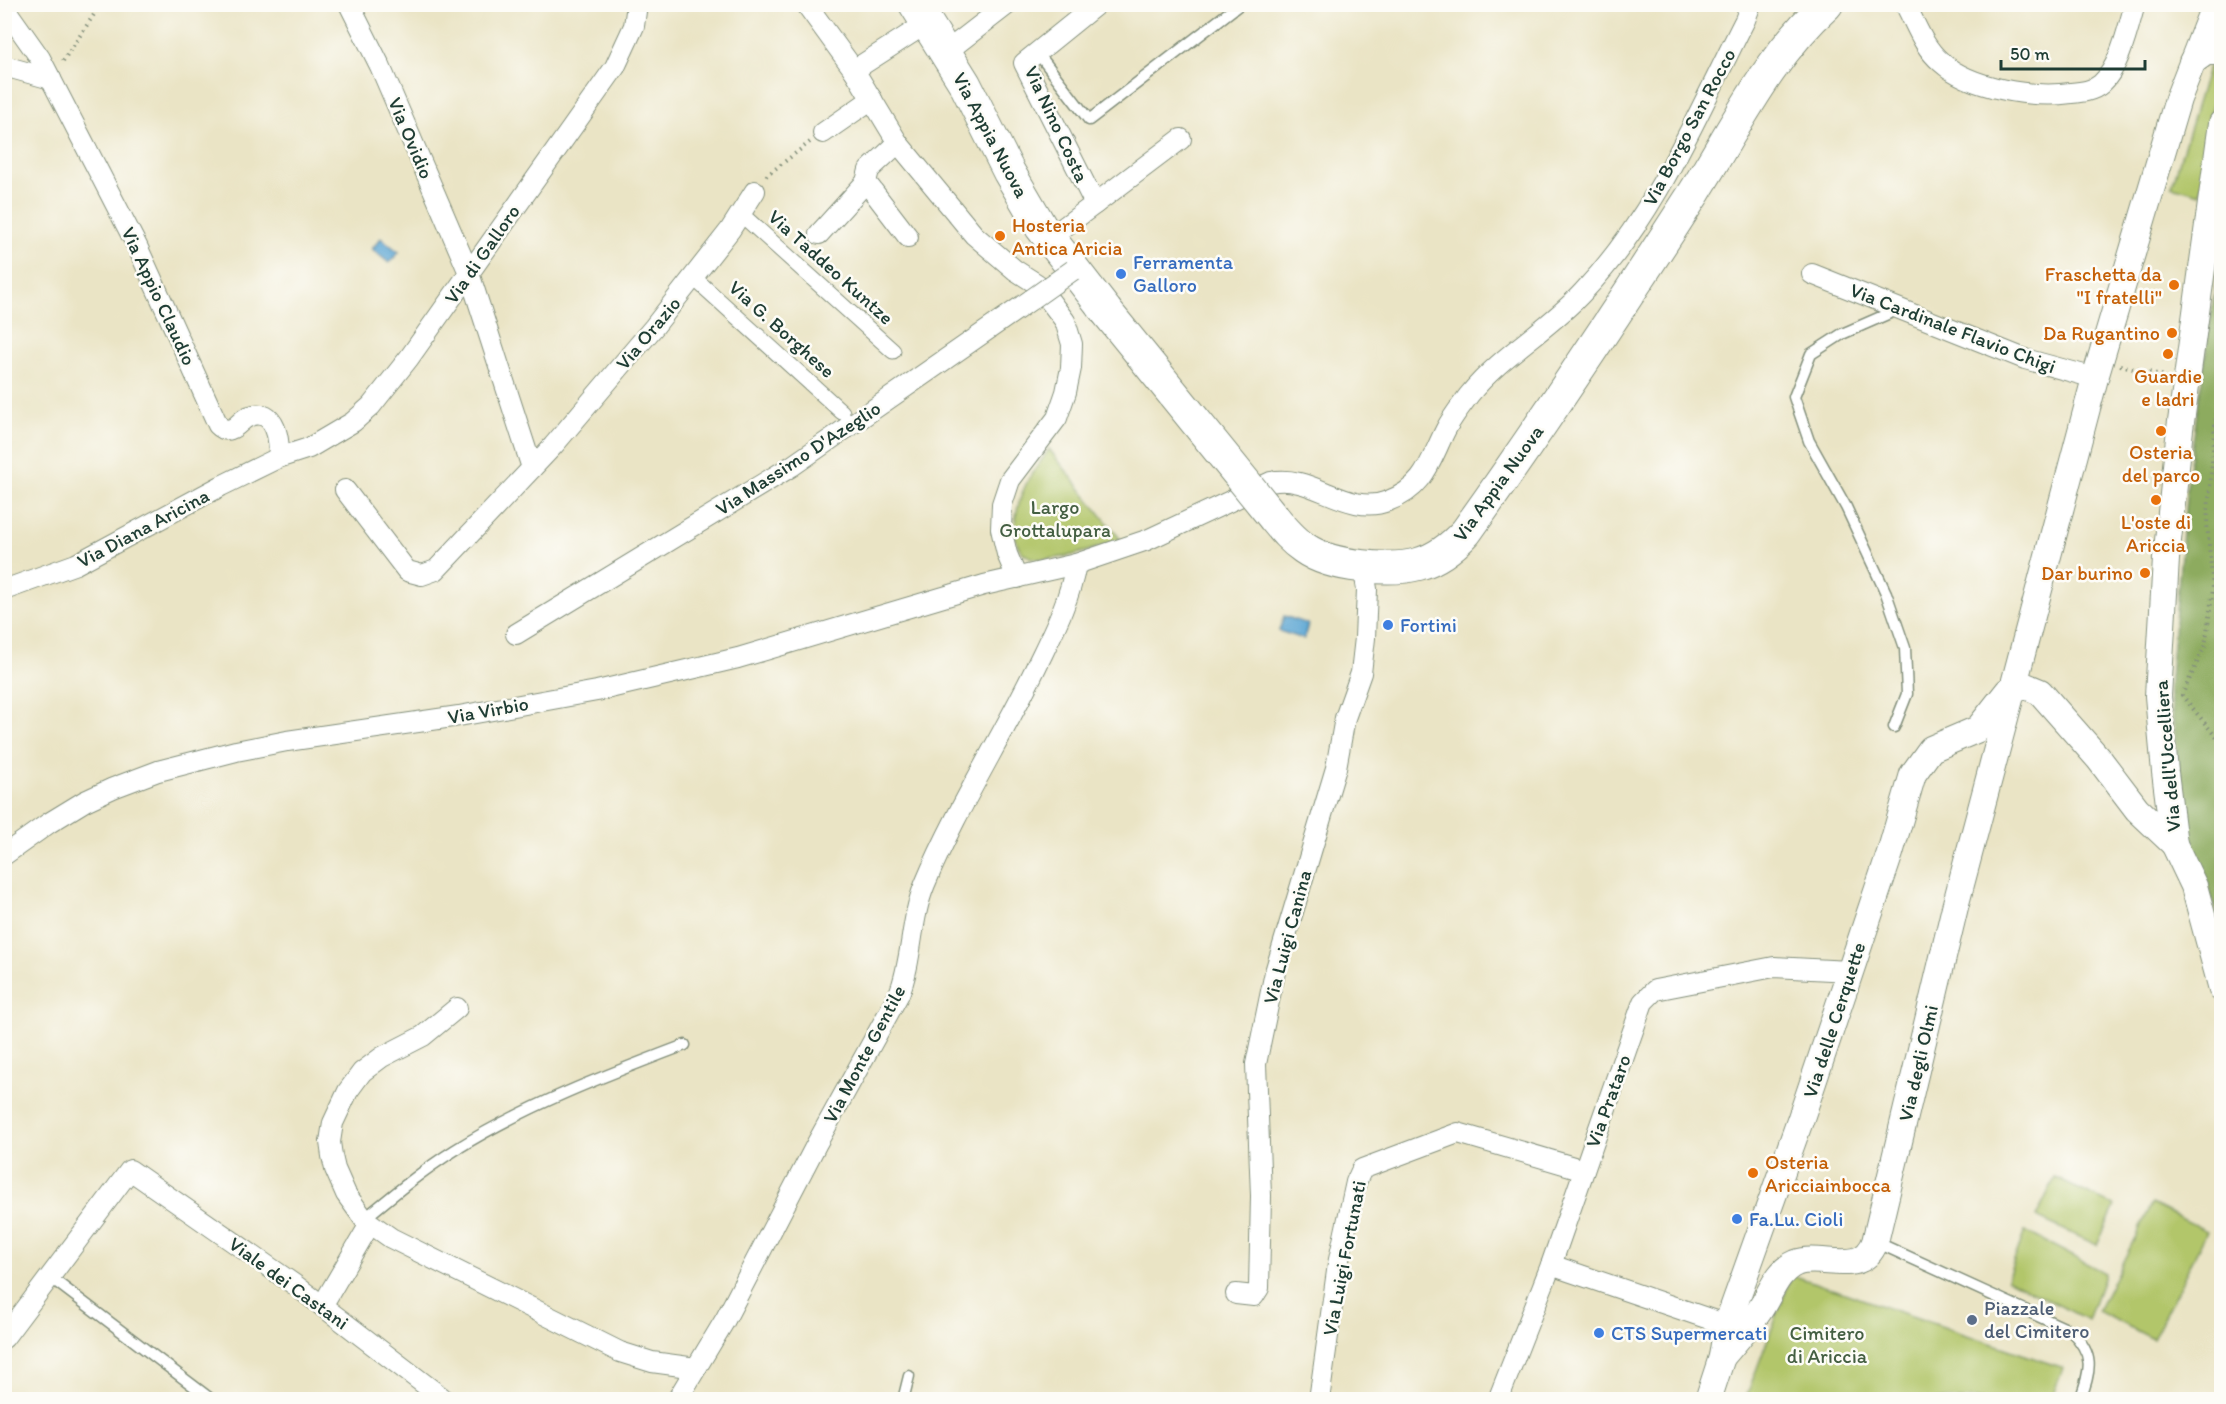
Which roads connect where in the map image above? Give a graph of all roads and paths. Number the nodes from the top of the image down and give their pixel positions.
1 (101, 4) edge
2 (349, 4) edge
3 (637, 4) edge
4 (806, 4) edge
5 (1008, 4) edge
6 (1098, 4) edge
7 (1240, 4) edge
8 (1751, 4) edge
9 (1827, 4) edge
10 (1905, 4) edge
11 (2135, 4) edge
12 (2214, 5) edge
13 (4, 7) edge
14 (921, 14) edge
15 (946, 52) junction
16 (1038, 52) junction
17 (2222, 52) edge
18 (2192, 62) junction
19 (4, 66) edge
20 (854, 70) junction
21 (51, 79) junction
22 (872, 99) junction
23 (2222, 123) edge
24 (823, 133) joint
25 (1181, 140) dead end
26 (898, 143) junction
27 (866, 182) junction
28 (760, 183) joint
29 (1095, 204) junction
30 (741, 214) junction
31 (819, 234) dead end
32 (908, 237) dead end
33 (1048, 239) junction
34 (1073, 270) junction
35 (469, 273) junction
36 (1812, 274) dead end
37 (693, 277) junction
38 (1899, 309) junction
39 (2222, 341) edge
40 (893, 351) dead end
41 (2098, 369) junction
42 (2187, 381) junction
43 (842, 412) dead end
44 (278, 458) junction
45 (532, 468) junction
46 (345, 490) dead end
47 (1076, 564) junction
48 (1363, 566) junction
49 (1017, 579) junction
50 (4, 590) edge
51 (516, 634) dead end
52 (2016, 682) junction
53 (1893, 727) dead end
54 (2222, 747) edge
55 (2174, 844) junction
56 (4, 855) edge
57 (1849, 971) junction
58 (2222, 989) edge
59 (457, 1008) dead end
60 (685, 1045) dead end
61 (1584, 1170) junction
62 (367, 1222) junction
63 (1875, 1242) junction
64 (1551, 1265) junction
65 (50, 1277) junction
66 (1236, 1294) dead end
67 (322, 1306) junction
68 (1727, 1325) junction
69 (4, 1338) edge
70 (1722, 1357) junction
71 (696, 1368) junction
72 (909, 1376) dead end
73 (212, 1400) edge
74 (445, 1400) edge
75 (677, 1400) edge
76 (903, 1400) edge
77 (1319, 1400) edge
78 (1498, 1400) edge
79 (1708, 1400) edge
80 (2080, 1400) edge

1 - 21 path
2 - 35 street, Via Ovidio
3 - 35 street, Via di Galloro
4 - 20 street
5 - 15 street
6 - 16 street, Via Nino Costa
7 - 16 lane
8 - 47 street, Via Borgo San Rocco
9 - 48 main road, Via Appia Nuova
10 - 11 street
12 - 18 street, Via degli Olmi
13 - 21 street
14 - 15 main road, Via Appia Nuova
14 - 20 street
15 - 33 main road, Via Appia Nuova
16 - 29 street, Via Nino Costa
17 - 18 street
18 - 41 street, Via degli Olmi
19 - 21 street
20 - 22 street
21 - 44 street, Via Appio Claudio
22 - 24 street
22 - 26 street
23 - 42 street, Via dell'Uccelliera
24 - 28 path
25 - 29 street, Via Nino Costa
26 - 27 street
26 - 49 street
27 - 31 street
27 - 32 street
28 - 30 street, Via Orazio
29 - 33 street, Via Nino Costa
30 - 37 street, Via Orazio
30 - 40 street, Via Taddeo Kuntze
33 - 34 main road, Via Appia Nuova
34 - 48 main road, Via Appia Nuova, bridge
34 - 51 street, Via Massimo D'Azeglio, bridge
35 - 44 street, Via di Galloro
35 - 45 street
36 - 38 street, Via Cardinale Flavio Chigi
37 - 43 street, Via G. Borghese
37 - 45 street, Via Orazio
38 - 41 street, Via Cardinale Flavio Chigi
38 - 53 lane
39 - 54 path
41 - 42 path
41 - 52 street, Via degli Olmi
42 - 55 street, Via dell'Uccelliera
44 - 50 street, Via Diana Aricina
45 - 46 street, Via Orazio
47 - 49 street
47 - 71 street, Via Monte Gentile
48 - 66 street, Via Luigi Canina
49 - 56 street, Via Virbio
52 - 55 street
52 - 57 street, Via delle Cerquette
52 - 63 street, Via degli Olmi
55 - 58 street, Via dell'Uccelliera
57 - 61 street, Via Prataro
57 - 68 street, Via delle Cerquette
59 - 62 street
60 - 62 lane
61 - 64 street, Via Prataro
61 - 77 street, Via Luigi Fortunati
62 - 67 street
62 - 71 street
63 - 70 street
63 - 80 lane
64 - 68 street
64 - 78 street, Via Prataro
65 - 67 street, Viale dei Castani
65 - 69 street
65 - 73 lane
67 - 74 street, Viale dei Castani
68 - 70 street, Via delle Cerquette
70 - 79 street, Via delle Cerquette
71 - 75 street, Via Monte Gentile
72 - 76 lane

